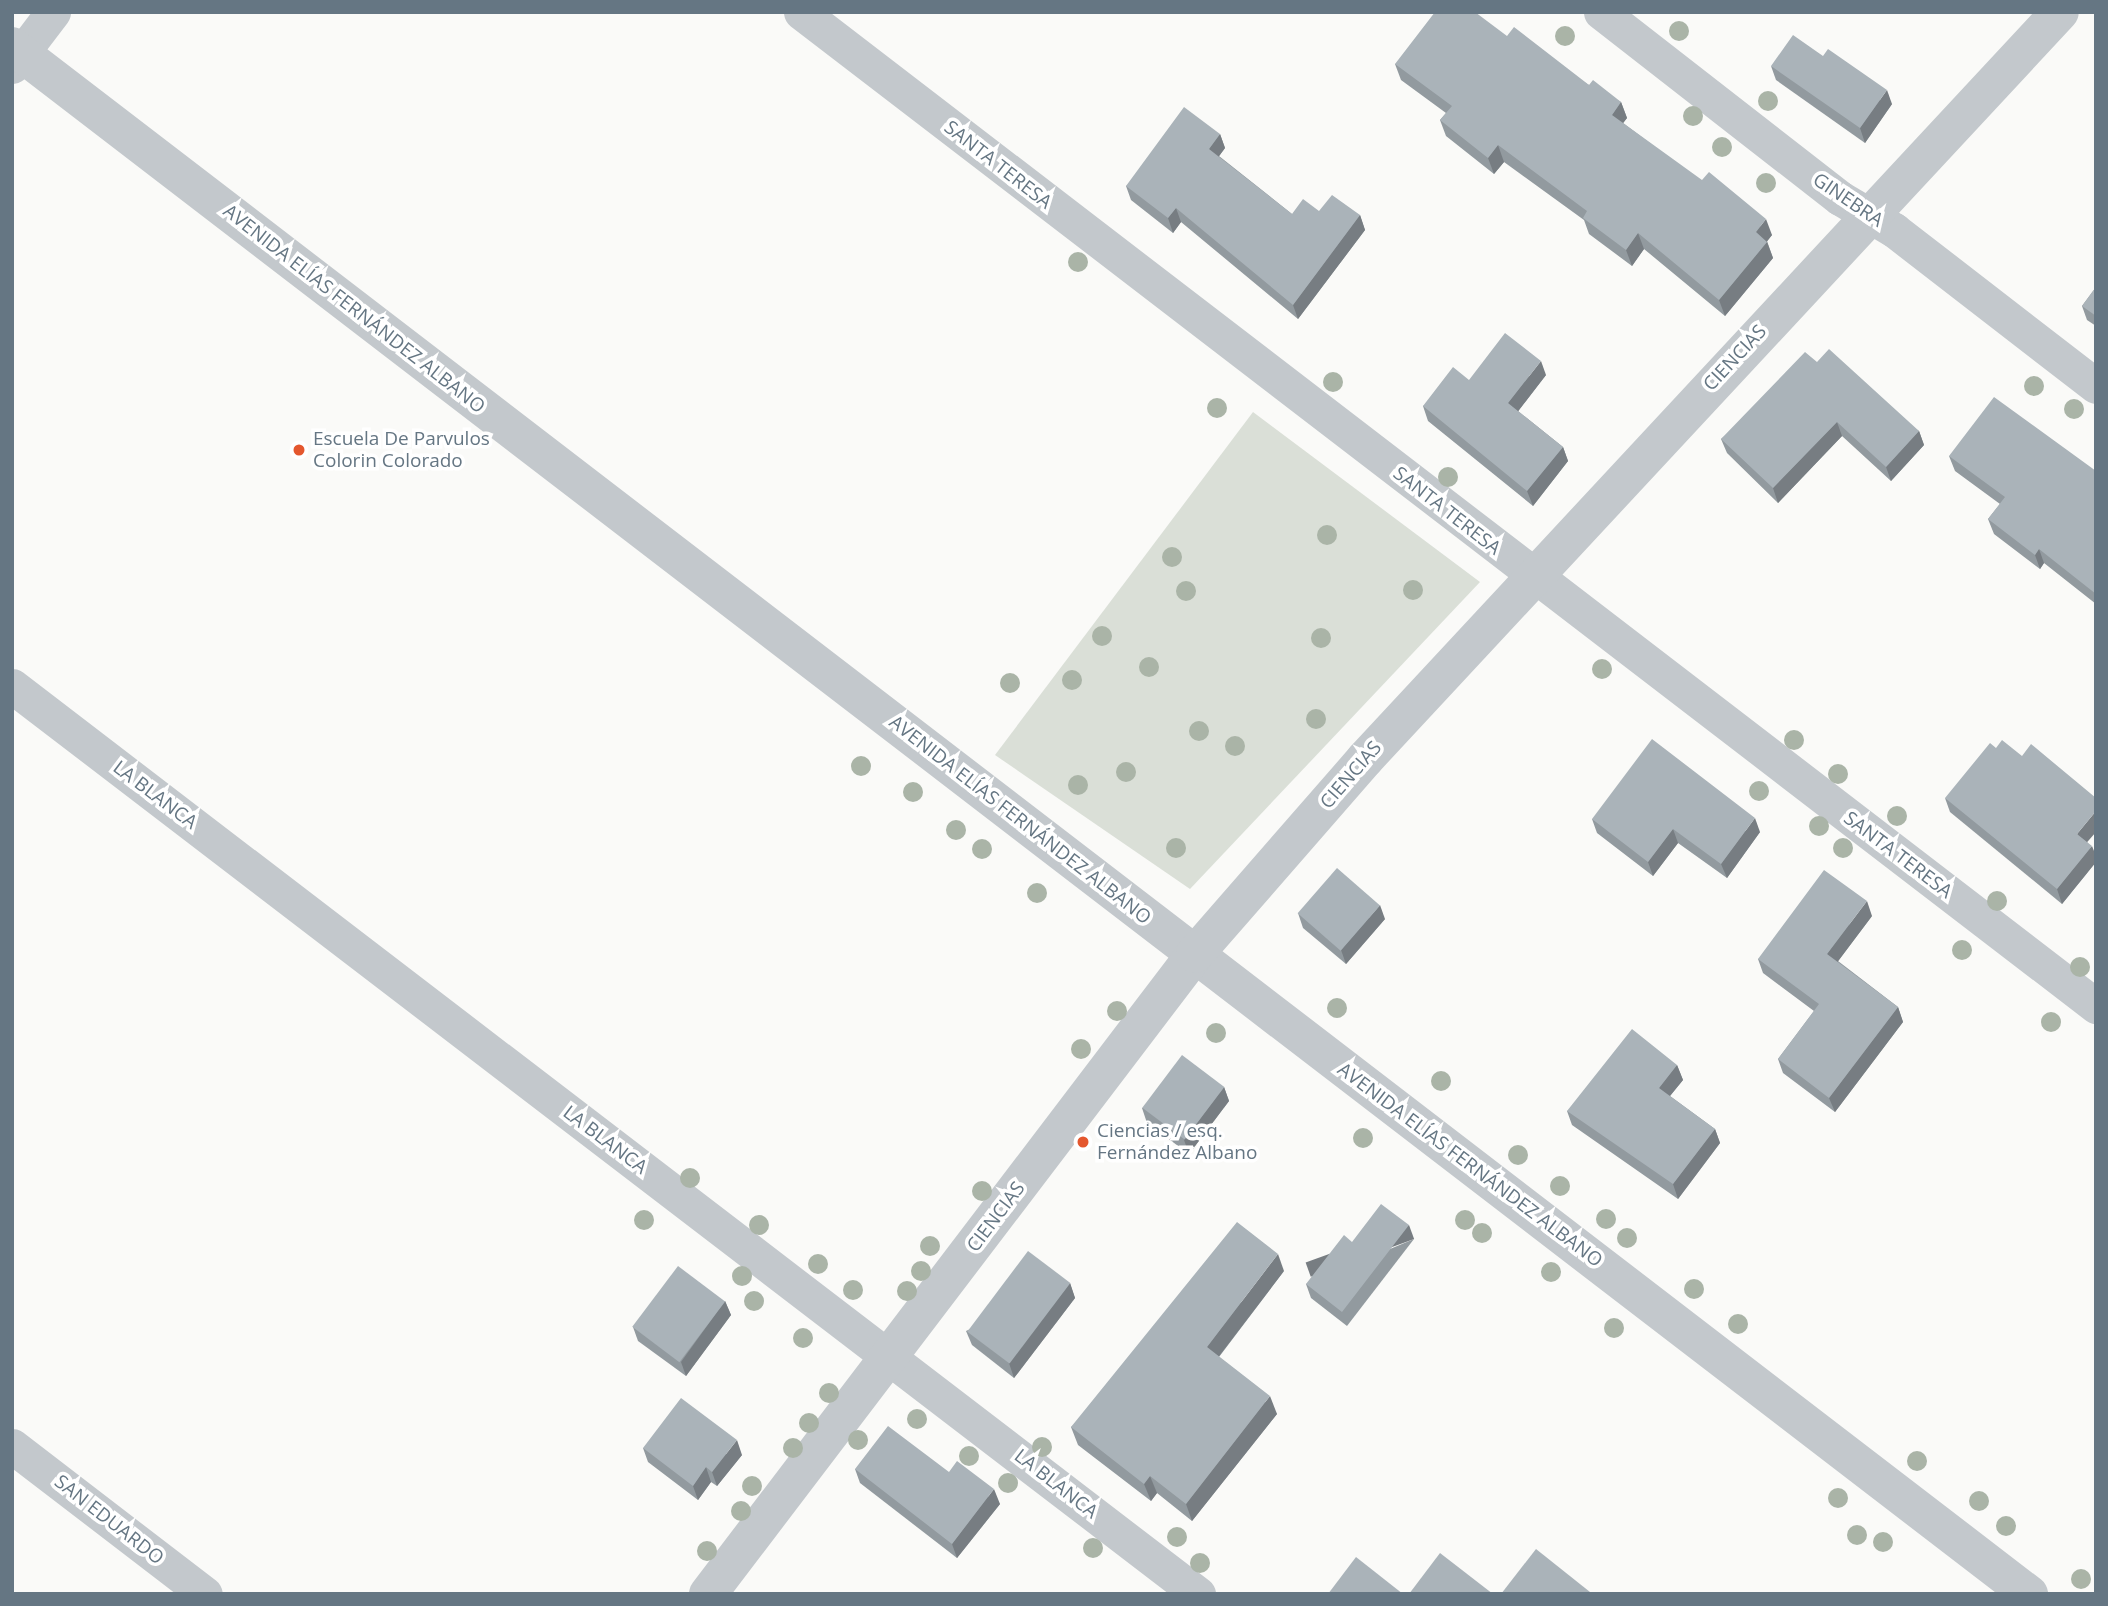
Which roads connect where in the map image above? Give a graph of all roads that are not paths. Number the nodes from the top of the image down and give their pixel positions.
1 (52, 12) edge
2 (801, 12) edge
3 (2060, 12) edge
4 (1612, 16) edge
5 (15, 55) edge
6 (1868, 215) junction
7 (2096, 386) edge
8 (1533, 576) junction
9 (12, 687) edge
10 (1195, 954) junction
11 (2096, 1006) edge
12 (889, 1357) junction
13 (12, 1446) edge
14 (205, 1594) edge
15 (708, 1594) edge
16 (1198, 1594) edge
17 (2029, 1594) edge

1 - 5 street
2 - 8 street, SANTA TERESA
3 - 6 street, CIENCIAS
4 - 6 street, GINEBRA
5 - 10 street, AVENIDA ELÍAS FERNÁNDEZ ALBANO
6 - 7 street, GINEBRA
6 - 8 street, CIENCIAS
8 - 10 street, CIENCIAS
8 - 11 street, SANTA TERESA
9 - 12 street, LA BLANCA
10 - 12 street, CIENCIAS
10 - 17 street, AVENIDA ELÍAS FERNÁNDEZ ALBANO
12 - 15 street, CIENCIAS
12 - 16 street, LA BLANCA
13 - 14 street, SAN EDUARDO

